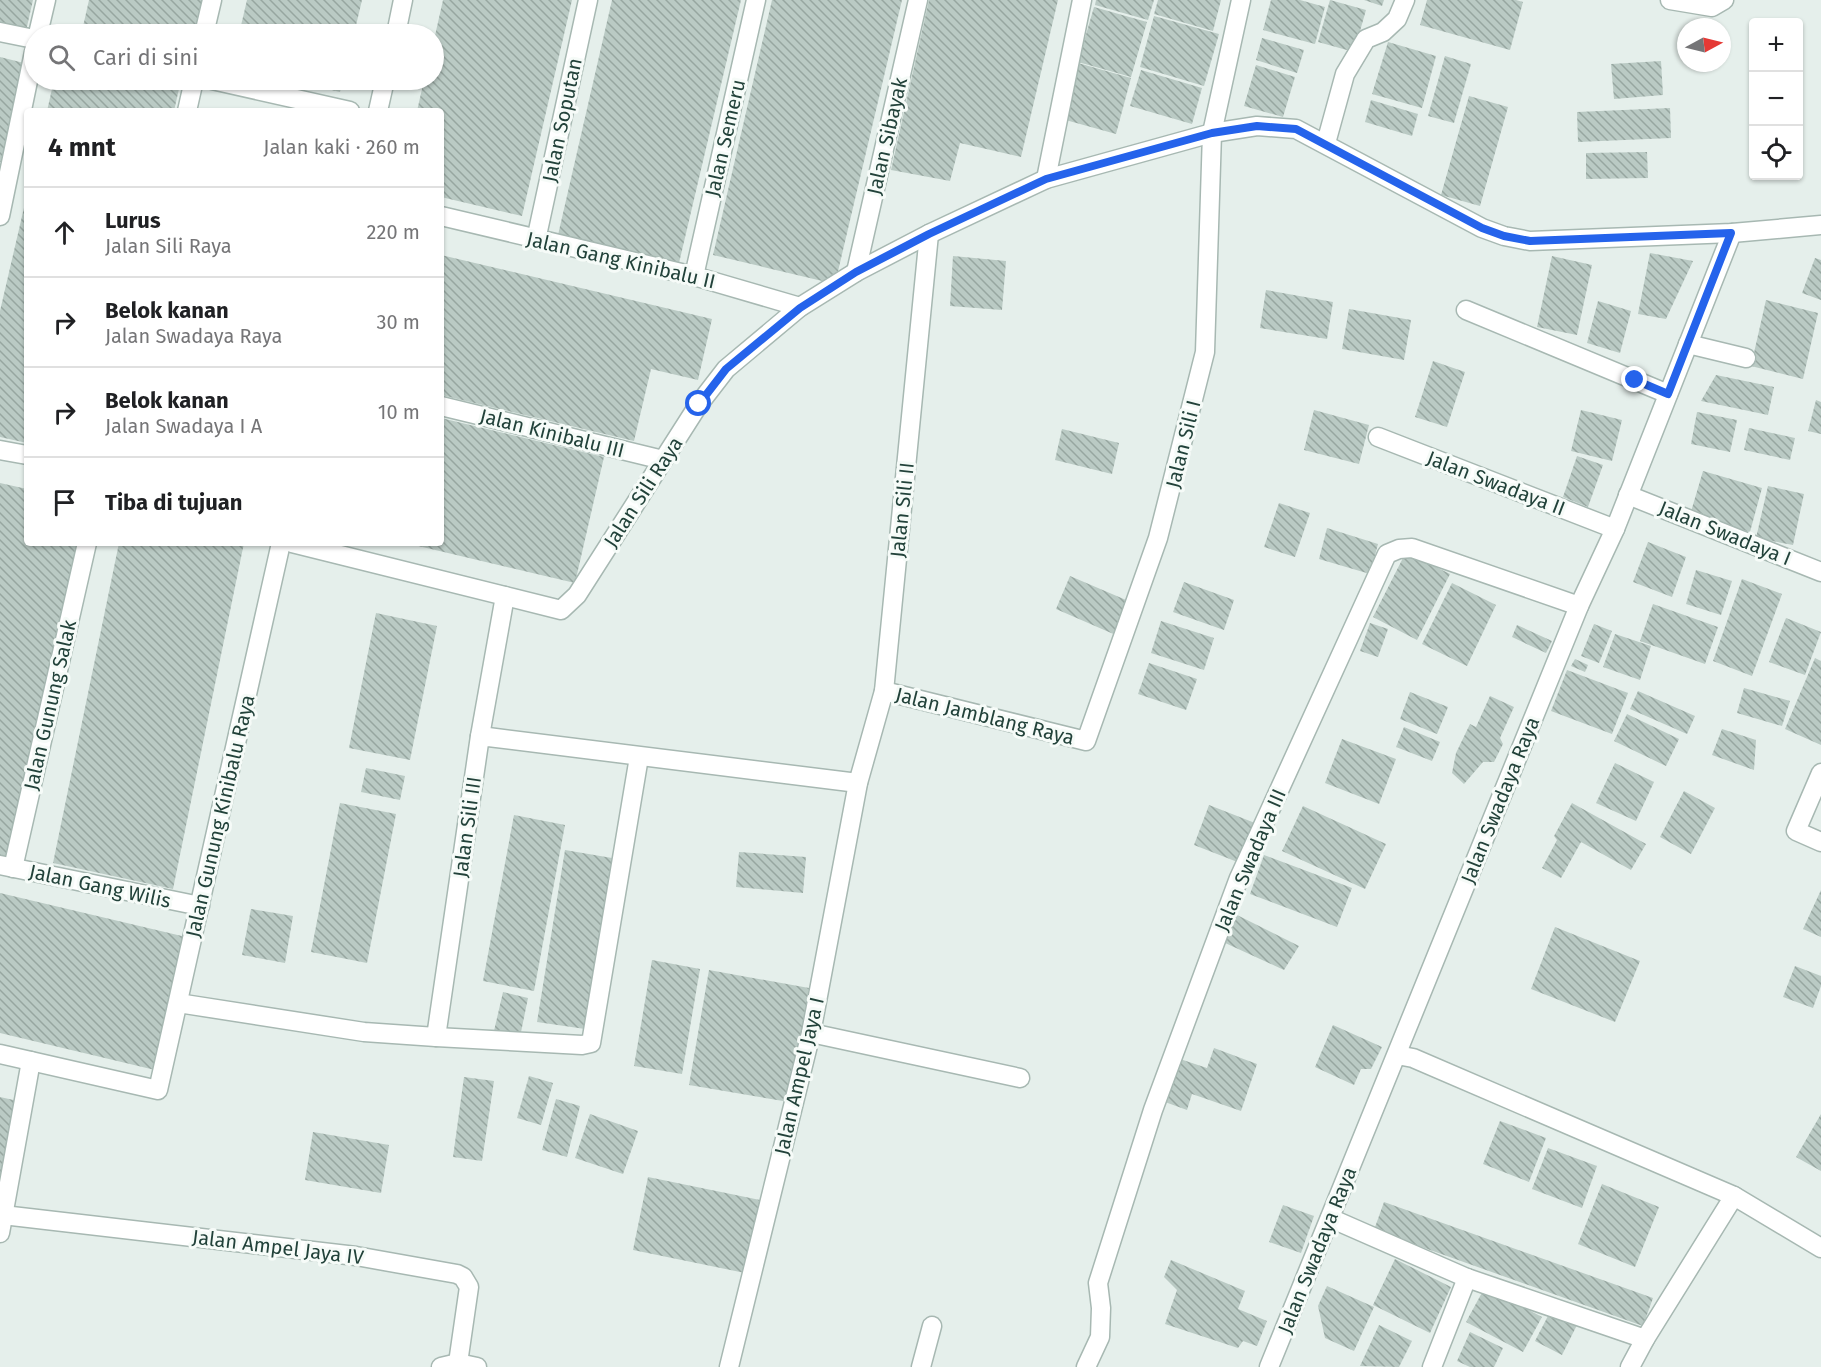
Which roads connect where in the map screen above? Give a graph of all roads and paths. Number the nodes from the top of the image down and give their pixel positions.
1 (46, 0) edge
2 (212, 0) edge
3 (403, 0) edge
4 (588, 0) edge
5 (756, 0) edge
6 (918, 0) edge
7 (1082, 0) edge
8 (1240, 0) edge
9 (1405, 0) edge
10 (1670, 0) edge
11 (1724, 0) edge
12 (40, 24) edge
13 (206, 24) edge
14 (398, 24) edge
15 (0, 32) edge
16 (24, 37) edge
17 (26, 90) edge
18 (192, 90) edge
19 (257, 90) edge
20 (383, 90) edge
21 (188, 108) edge
22 (337, 108) edge
23 (379, 108) edge
24 (1212, 133) junction
25 (1326, 143) junction
26 (1046, 179) junction
27 (0, 216) edge
28 (444, 217) edge
29 (1821, 225) edge
30 (1731, 233) junction
31 (929, 234) junction
32 (536, 240) junction
33 (856, 272) junction
34 (694, 276) junction
35 (800, 308) junction
36 (1466, 310) dead end
37 (1688, 344) junction
38 (1746, 358) dead end
39 (1668, 394) junction
40 (444, 407) edge
41 (1378, 437) dead end
42 (0, 450) edge
43 (24, 454) edge
44 (663, 460) junction
45 (1628, 495) junction
46 (1615, 529) junction
47 (86, 546) edge
48 (280, 546) edge
49 (304, 546) edge
50 (1821, 572) edge
51 (504, 596) junction
52 (1579, 606) junction
53 (884, 691) junction
54 (480, 736) junction
55 (1086, 741) joint
56 (639, 757) junction
57 (1821, 773) edge
58 (858, 783) junction
59 (1821, 842) edge
60 (6, 866) edge
61 (200, 906) junction
62 (178, 1003) junction
63 (811, 1033) junction
64 (436, 1037) junction
65 (0, 1054) edge
66 (1397, 1055) junction
67 (32, 1061) junction
68 (1020, 1078) dead end
69 (1734, 1196) junction
70 (1330, 1218) junction
71 (2, 1224) edge
72 (1821, 1248) edge
73 (1467, 1278) junction
74 (932, 1326) dead end
75 (1645, 1339) junction
76 (450, 1365) edge
77 (477, 1367) edge
78 (729, 1367) edge
79 (921, 1367) edge
80 (1086, 1367) edge
81 (1269, 1367) edge
82 (1432, 1367) edge
83 (1630, 1367) edge

1 - 12 street
2 - 13 street
3 - 14 street
4 - 32 street, Jalan Soputan
5 - 34 street, Jalan Semeru
6 - 33 street, Jalan Sibayak
7 - 26 street
8 - 24 street, Jalan Sili I
9 - 25 street
10 - 11 street
15 - 16 street
17 - 27 street
18 - 21 street
19 - 22 street
20 - 23 street
24 - 25 street, Jalan Sili Raya
24 - 26 street, Jalan Sili Raya
24 - 55 street, Jalan Sili I
25 - 30 street, Jalan Sili Raya
26 - 31 street, Jalan Sili Raya
28 - 32 street, Jalan Gang Kinibalu II
29 - 30 street, Jalan Sili Raya
30 - 37 street, Jalan Swadaya Raya
31 - 33 street, Jalan Sili Raya
31 - 53 street, Jalan Sili II
32 - 34 street, Jalan Gang Kinibalu II
33 - 35 street, Jalan Sili Raya
34 - 35 street, Jalan Gang Kinibalu II
35 - 44 street, Jalan Sili Raya
36 - 39 street
37 - 38 street
37 - 39 street, Jalan Swadaya Raya
39 - 45 street, Jalan Swadaya Raya
40 - 44 street, Jalan Kinibalu III
41 - 46 street, Jalan Swadaya II
42 - 43 street
44 - 51 street, Jalan Sili Raya
45 - 46 street, Jalan Swadaya Raya
45 - 50 street, Jalan Swadaya I
46 - 52 street, Jalan Swadaya Raya
47 - 60 street, Jalan Gunung Salak
48 - 61 street, Jalan Gunung Kinibalu Raya
49 - 51 street
51 - 54 street, Jalan Sili III
52 - 66 street, Jalan Swadaya Raya
52 - 80 street, Jalan Swadaya III
53 - 55 street, Jalan Jamblang Raya
53 - 58 street, Jalan Sili II
54 - 56 street
54 - 64 street, Jalan Sili III
56 - 58 street
56 - 64 street
57 - 59 street
58 - 63 street, Jalan Ampel Jaya I
60 - 61 street, Jalan Gang Wilis
61 - 62 street, Jalan Gunung Kinibalu Raya
62 - 64 street
62 - 67 street, Jalan Gunung Kinibalu Raya
63 - 68 street
63 - 78 street, Jalan Ampel Jaya I
65 - 67 street
66 - 69 street
66 - 70 street, Jalan Swadaya Raya
67 - 71 street
69 - 72 street
69 - 75 street
70 - 73 street
70 - 81 street, Jalan Swadaya Raya
71 - 76 street, Jalan Ampel Jaya IV
73 - 75 street
73 - 82 street
74 - 79 street
75 - 83 street
76 - 77 street

